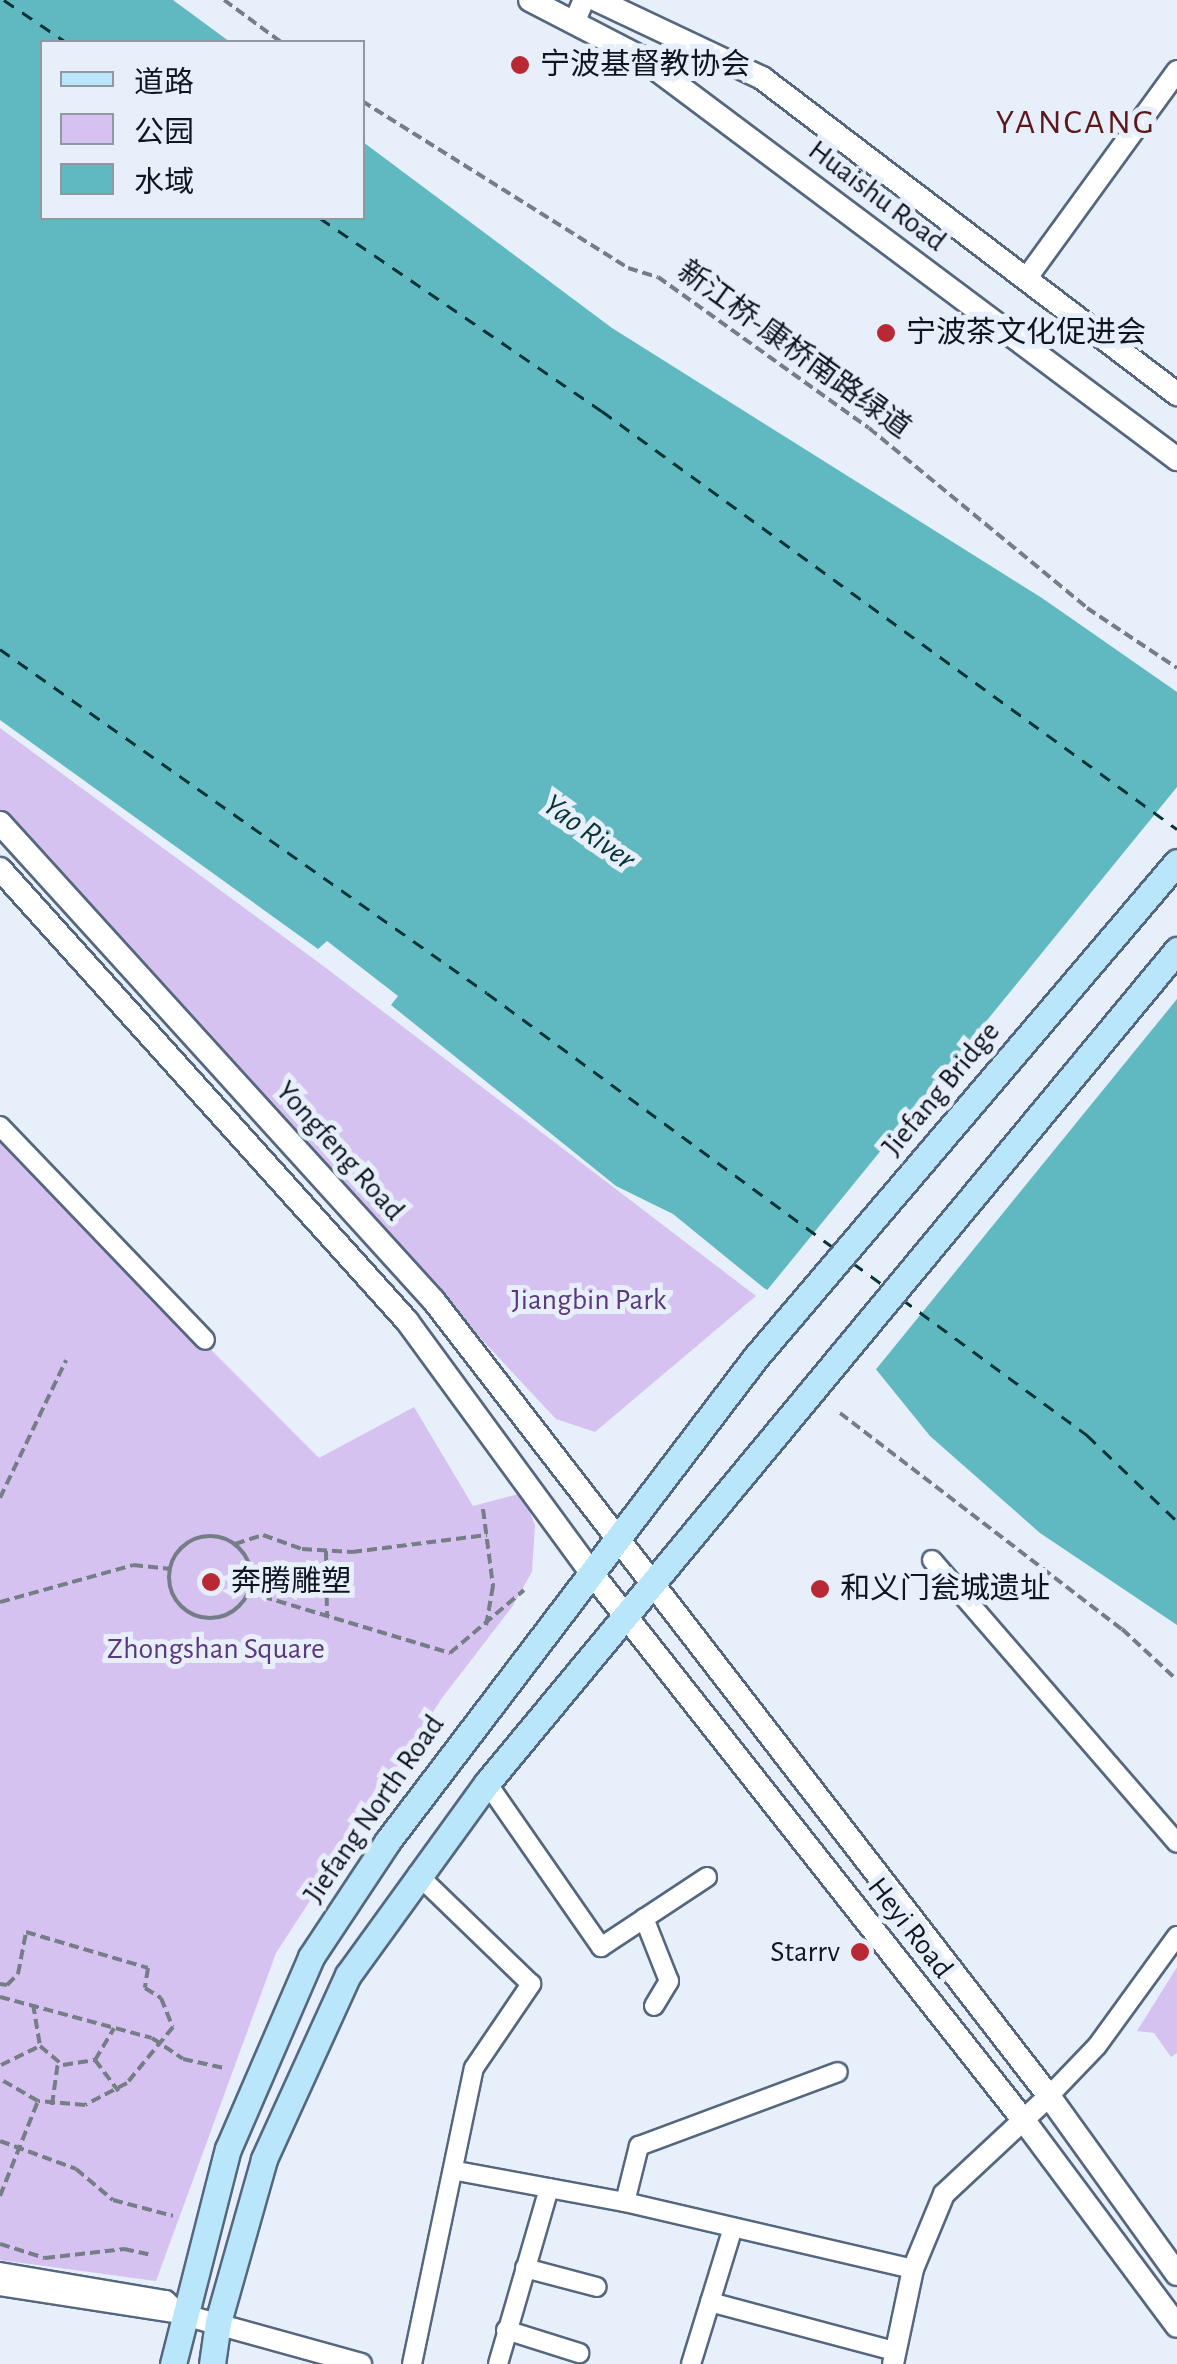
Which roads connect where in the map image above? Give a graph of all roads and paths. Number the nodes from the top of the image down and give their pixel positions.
1 (224, 0) edge
2 (530, 0) edge
3 (584, 0) edge
4 (607, 2) edge
5 (574, 23) junction
6 (600, 37) junction
7 (279, 40) edge
8 (1177, 71) edge
9 (365, 102) edge
10 (1026, 279) junction
11 (1177, 394) edge
12 (1177, 458) edge
13 (1177, 668) edge
14 (0, 823) edge
15 (1177, 862) edge
16 (0, 869) edge
17 (1177, 950) edge
18 (0, 1126) edge
19 (205, 1340) dead end
20 (755, 1358) joint
21 (66, 1360) dead end
22 (840, 1413) dead end
23 (0, 1498) edge
24 (483, 1508) dead end
25 (618, 1534) junction
26 (488, 1535) junction
27 (235, 1544) junction
28 (326, 1552) junction
29 (932, 1560) dead end
30 (168, 1569) junction
31 (590, 1571) junction
32 (652, 1581) junction
33 (524, 1590) dead end
34 (248, 1592) junction
35 (0, 1602) edge
36 (625, 1614) junction
37 (327, 1615) junction
38 (486, 1625) junction
39 (1177, 1680) edge
40 (487, 1783) junction
41 (1177, 1843) edge
42 (417, 1874) junction
43 (707, 1877) dead end
44 (644, 1918) junction
45 (1177, 1936) edge
46 (0, 1984) edge
47 (0, 1997) edge
48 (32, 2004) junction
49 (654, 2006) dead end
50 (114, 2027) junction
51 (160, 2045) junction
52 (40, 2046) junction
53 (95, 2060) junction
54 (58, 2062) junction
55 (0, 2064) edge
56 (224, 2068) dead end
57 (838, 2072) dead end
58 (3, 2079) edge
59 (118, 2091) junction
60 (1049, 2096) junction
61 (38, 2101) junction
62 (52, 2105) junction
63 (1025, 2122) junction
64 (0, 2141) edge
65 (18, 2149) junction
66 (456, 2171) junction
67 (549, 2188) junction
68 (0, 2196) edge
69 (625, 2202) junction
70 (173, 2216) dead end
71 (732, 2231) junction
72 (0, 2244) edge
73 (148, 2254) dead end
74 (525, 2268) junction
75 (912, 2268) junction
76 (0, 2272) edge
77 (1177, 2274) edge
78 (0, 2286) edge
79 (597, 2287) dead end
80 (710, 2302) junction
81 (180, 2314) junction
82 (218, 2322) junction
83 (1177, 2326) edge
84 (506, 2330) junction
85 (579, 2353) dead end
86 (894, 2358) edge
87 (172, 2364) edge
88 (212, 2364) edge
89 (361, 2364) edge
90 (412, 2364) edge
91 (498, 2364) edge
92 (690, 2364) edge

1 - 7 path
2 - 5 main road, Huaishu Road
3 - 5 street
4 - 6 street
4 - 10 main road, Huaishu Road
5 - 6 main road, Huaishu Road
6 - 12 main road, Huaishu Road
8 - 10 street
9 - 13 path, 新江桥-康桥南路绿道
10 - 11 main road, Huaishu Road
14 - 25 main road, Yongfeng Road
15 - 20 main road, Jiefang Bridge
16 - 31 main road, Yongfeng Road
17 - 32 main road
18 - 19 street
20 - 25 main road, Jiefang North Road
21 - 23 path
22 - 39 path
24 - 26 path
25 - 31 main road, Jiefang North Road
25 - 32 main road, Heyi Road
26 - 28 path
26 - 38 path
27 - 28 path
27 - 30 path
27 - 34 path
28 - 37 path
29 - 41 street
30 - 34 path
30 - 35 path
31 - 36 main road, Heyi Road
31 - 81 main road, Jiefang North Road
32 - 36 main road
32 - 60 main road, Heyi Road
33 - 38 path
34 - 37 path
36 - 40 main road
36 - 63 main road, Heyi Road
37 - 38 path
40 - 42 main road
40 - 44 street
42 - 66 street
42 - 82 main road
43 - 44 street
44 - 49 street
45 - 60 street
46 - 51 path
47 - 48 path
48 - 50 path
48 - 52 path
50 - 51 path
50 - 53 path
51 - 56 path
51 - 59 path
52 - 54 path
52 - 55 path
53 - 54 path
53 - 59 path
54 - 62 path
55 - 58 path
57 - 69 street
58 - 61 path
59 - 62 path
60 - 63 street
60 - 77 main road, Heyi Road
61 - 62 path
61 - 65 path
63 - 75 street
63 - 83 main road, Heyi Road
64 - 65 path
65 - 68 path
65 - 70 path
66 - 67 street
66 - 90 street
67 - 69 street
67 - 74 street
69 - 71 street
71 - 75 street
71 - 80 street
72 - 73 path
74 - 79 street
74 - 84 street
75 - 86 street
76 - 81 street
78 - 81 street
80 - 86 street
80 - 92 street
81 - 82 street
81 - 87 main road, Jiefang North Road
82 - 88 main road
82 - 89 street
84 - 85 street
84 - 91 street

